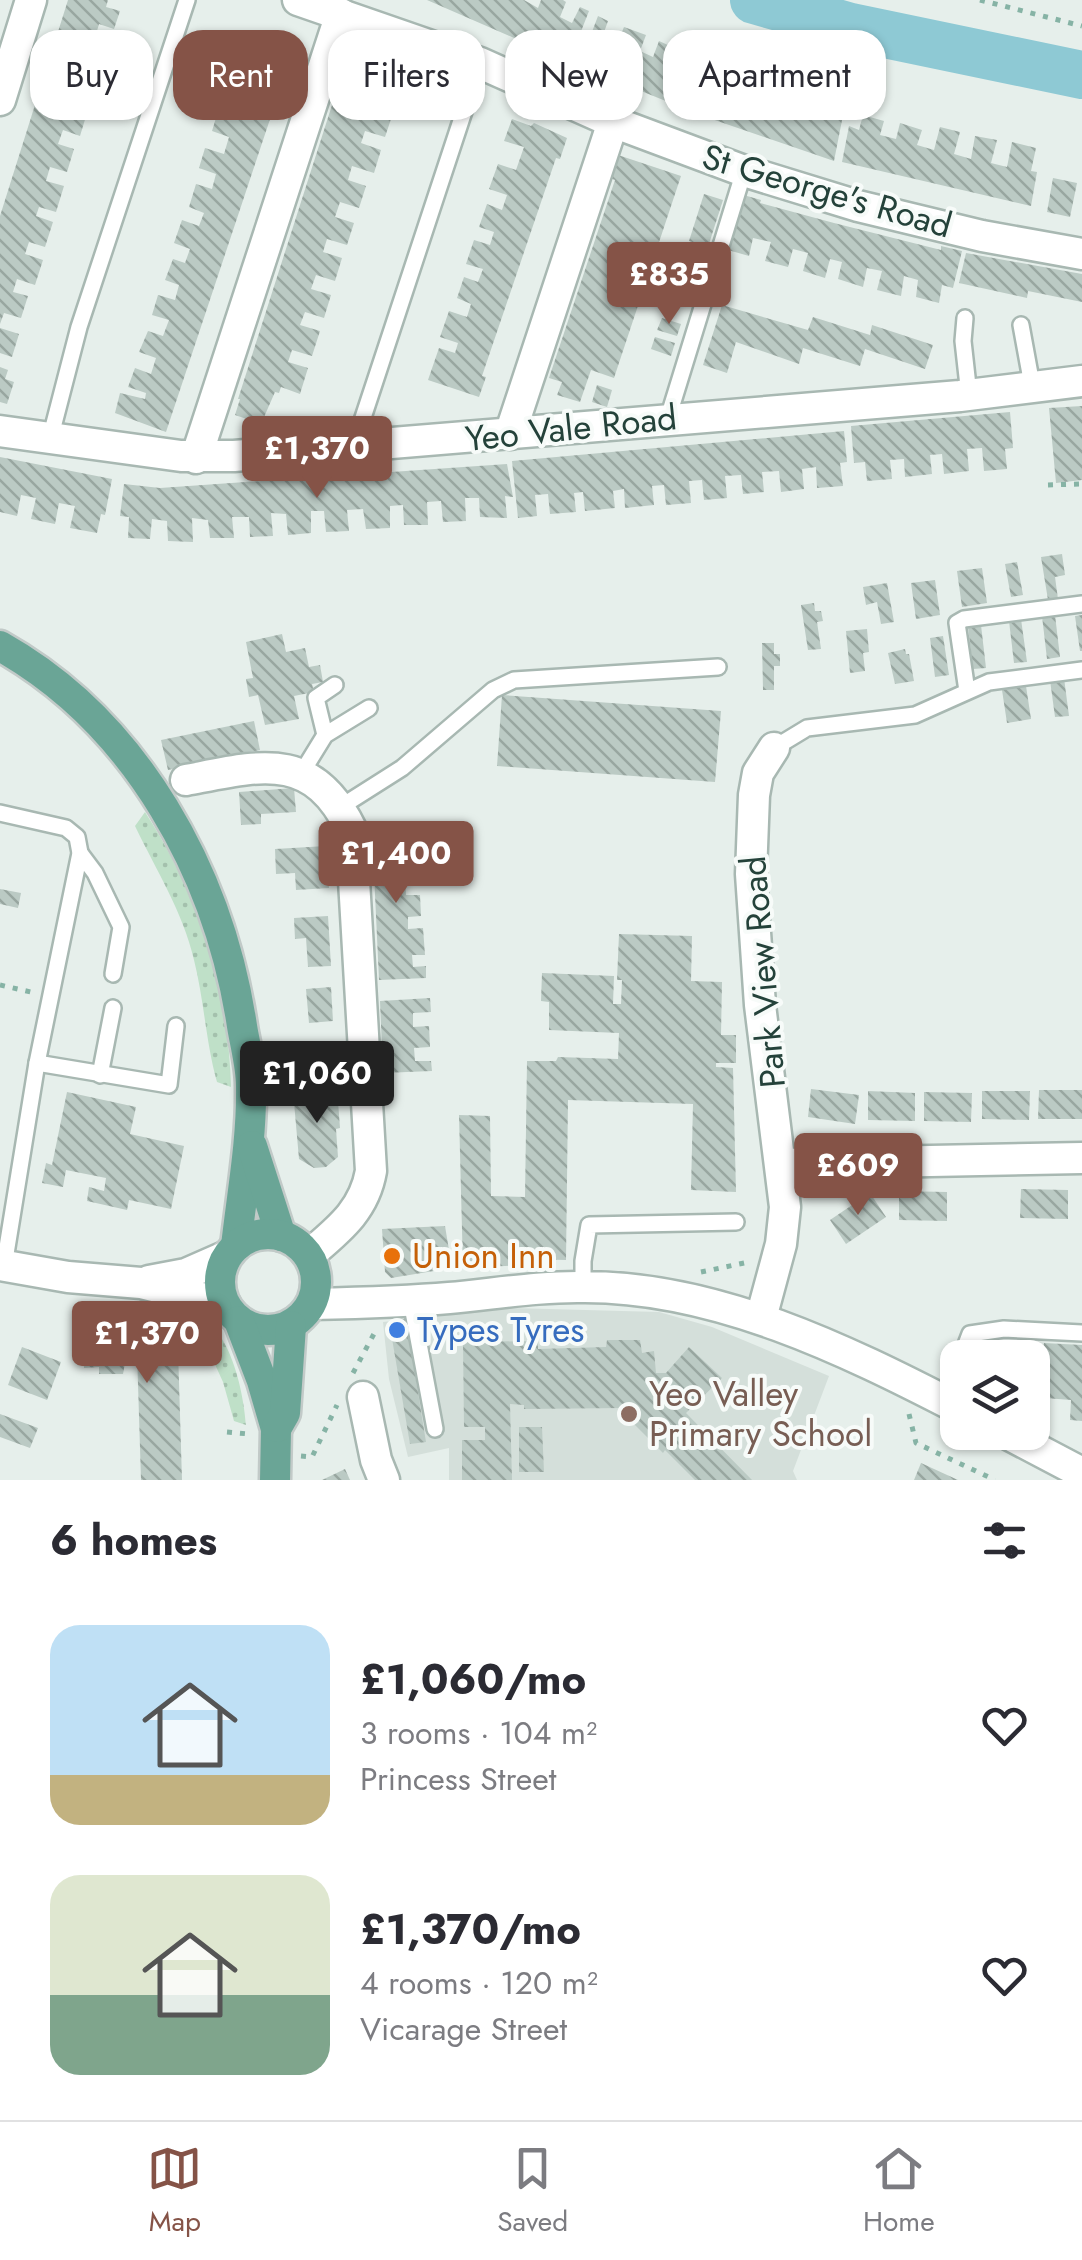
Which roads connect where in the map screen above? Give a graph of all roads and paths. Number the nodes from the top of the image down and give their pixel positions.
1 (31, 0) edge
2 (187, 0) edge
3 (298, 0) edge
4 (980, 0) edge
5 (342, 14) junction
6 (1082, 26) edge
7 (386, 30) edge
8 (485, 66) edge
9 (0, 100) edge
10 (461, 120) edge
11 (613, 122) junction
12 (744, 171) junction
13 (1082, 254) edge
14 (965, 318) dead end
15 (1022, 324) dead end
16 (1082, 381) edge
17 (1032, 386) junction
18 (969, 395) junction
19 (668, 418) junction
20 (0, 432) edge
21 (510, 434) junction
22 (50, 439) junction
23 (353, 448) junction
24 (196, 458) junction
25 (1082, 484) edge
26 (1048, 485) dead end
27 (1082, 604) edge
28 (0, 646) edge
29 (718, 667) dead end
30 (1082, 670) edge
31 (335, 685) dead end
32 (967, 691) junction
33 (369, 708) dead end
34 (325, 735) junction
35 (774, 748) joint
36 (301, 774) junction
37 (186, 780) dead end
38 (339, 808) junction
39 (0, 812) edge
40 (80, 853) junction
41 (114, 974) dead end
42 (0, 985) edge
43 (50, 996) junction
44 (112, 1008) dead end
45 (176, 1026) dead end
46 (36, 1064) junction
47 (100, 1074) junction
48 (248, 1134) junction
49 (1082, 1158) edge
50 (781, 1164) junction
51 (0, 1183) edge
52 (19, 1186) junction
53 (736, 1222) dead end
54 (282, 1236) junction
55 (231, 1251) junction
56 (309, 1255) junction
57 (778, 1256) junction
58 (2, 1266) edge
59 (141, 1283) junction
60 (584, 1286) junction
61 (666, 1294) junction
62 (411, 1301) junction
63 (232, 1312) junction
64 (302, 1315) junction
65 (760, 1318) junction
66 (1082, 1333) edge
67 (968, 1340) edge
68 (900, 1379) junction
69 (363, 1397) dead end
70 (940, 1399) edge
71 (276, 1429) junction
72 (435, 1429) dead end
73 (1038, 1450) edge
74 (1082, 1473) edge
75 (274, 1480) edge
76 (384, 1480) edge
77 (995, 1480) edge

1 - 9 street
2 - 22 lane
3 - 5 street, St George's Road
4 - 6 path
5 - 7 street, St George's Road
5 - 24 street
8 - 11 street, St George's Road
10 - 23 lane
11 - 12 street, St George's Road
11 - 21 street
12 - 13 street, St George's Road
12 - 19 lane
14 - 18 lane
15 - 17 lane
16 - 17 street, Yeo Vale Road
17 - 18 street, Yeo Vale Road
18 - 19 street, Yeo Vale Road
19 - 21 street, Yeo Vale Road
20 - 22 street, Yeo Vale Road
21 - 23 street, Yeo Vale Road
22 - 24 street, Yeo Vale Road
23 - 24 street, Yeo Vale Road
25 - 26 path
27 - 32 lane
28 - 48 main road
29 - 38 lane
30 - 32 lane
31 - 34 lane
32 - 35 lane
33 - 34 lane
34 - 36 lane
35 - 50 street, Park View Road
36 - 37 street
36 - 38 street
38 - 56 street
39 - 40 lane
40 - 41 lane
40 - 43 lane
42 - 43 path
43 - 46 lane
44 - 47 lane
45 - 47 lane
46 - 47 lane
46 - 52 lane
48 - 54 main road
48 - 55 main road
49 - 50 street
50 - 57 street, Park View Road
51 - 52 lane
52 - 58 lane
53 - 60 lane
54 - 55 main road
54 - 56 main road
55 - 59 street
55 - 63 main road
56 - 64 main road
57 - 61 path
57 - 65 street, Park View Road
58 - 59 street
59 - 63 street
60 - 61 street
60 - 62 street
61 - 65 street
62 - 64 street
62 - 72 lane
63 - 64 main road
63 - 71 main road
64 - 71 main road
65 - 68 street
66 - 67 lane
68 - 70 street
68 - 77 path
69 - 76 street
71 - 75 main road
73 - 74 street

